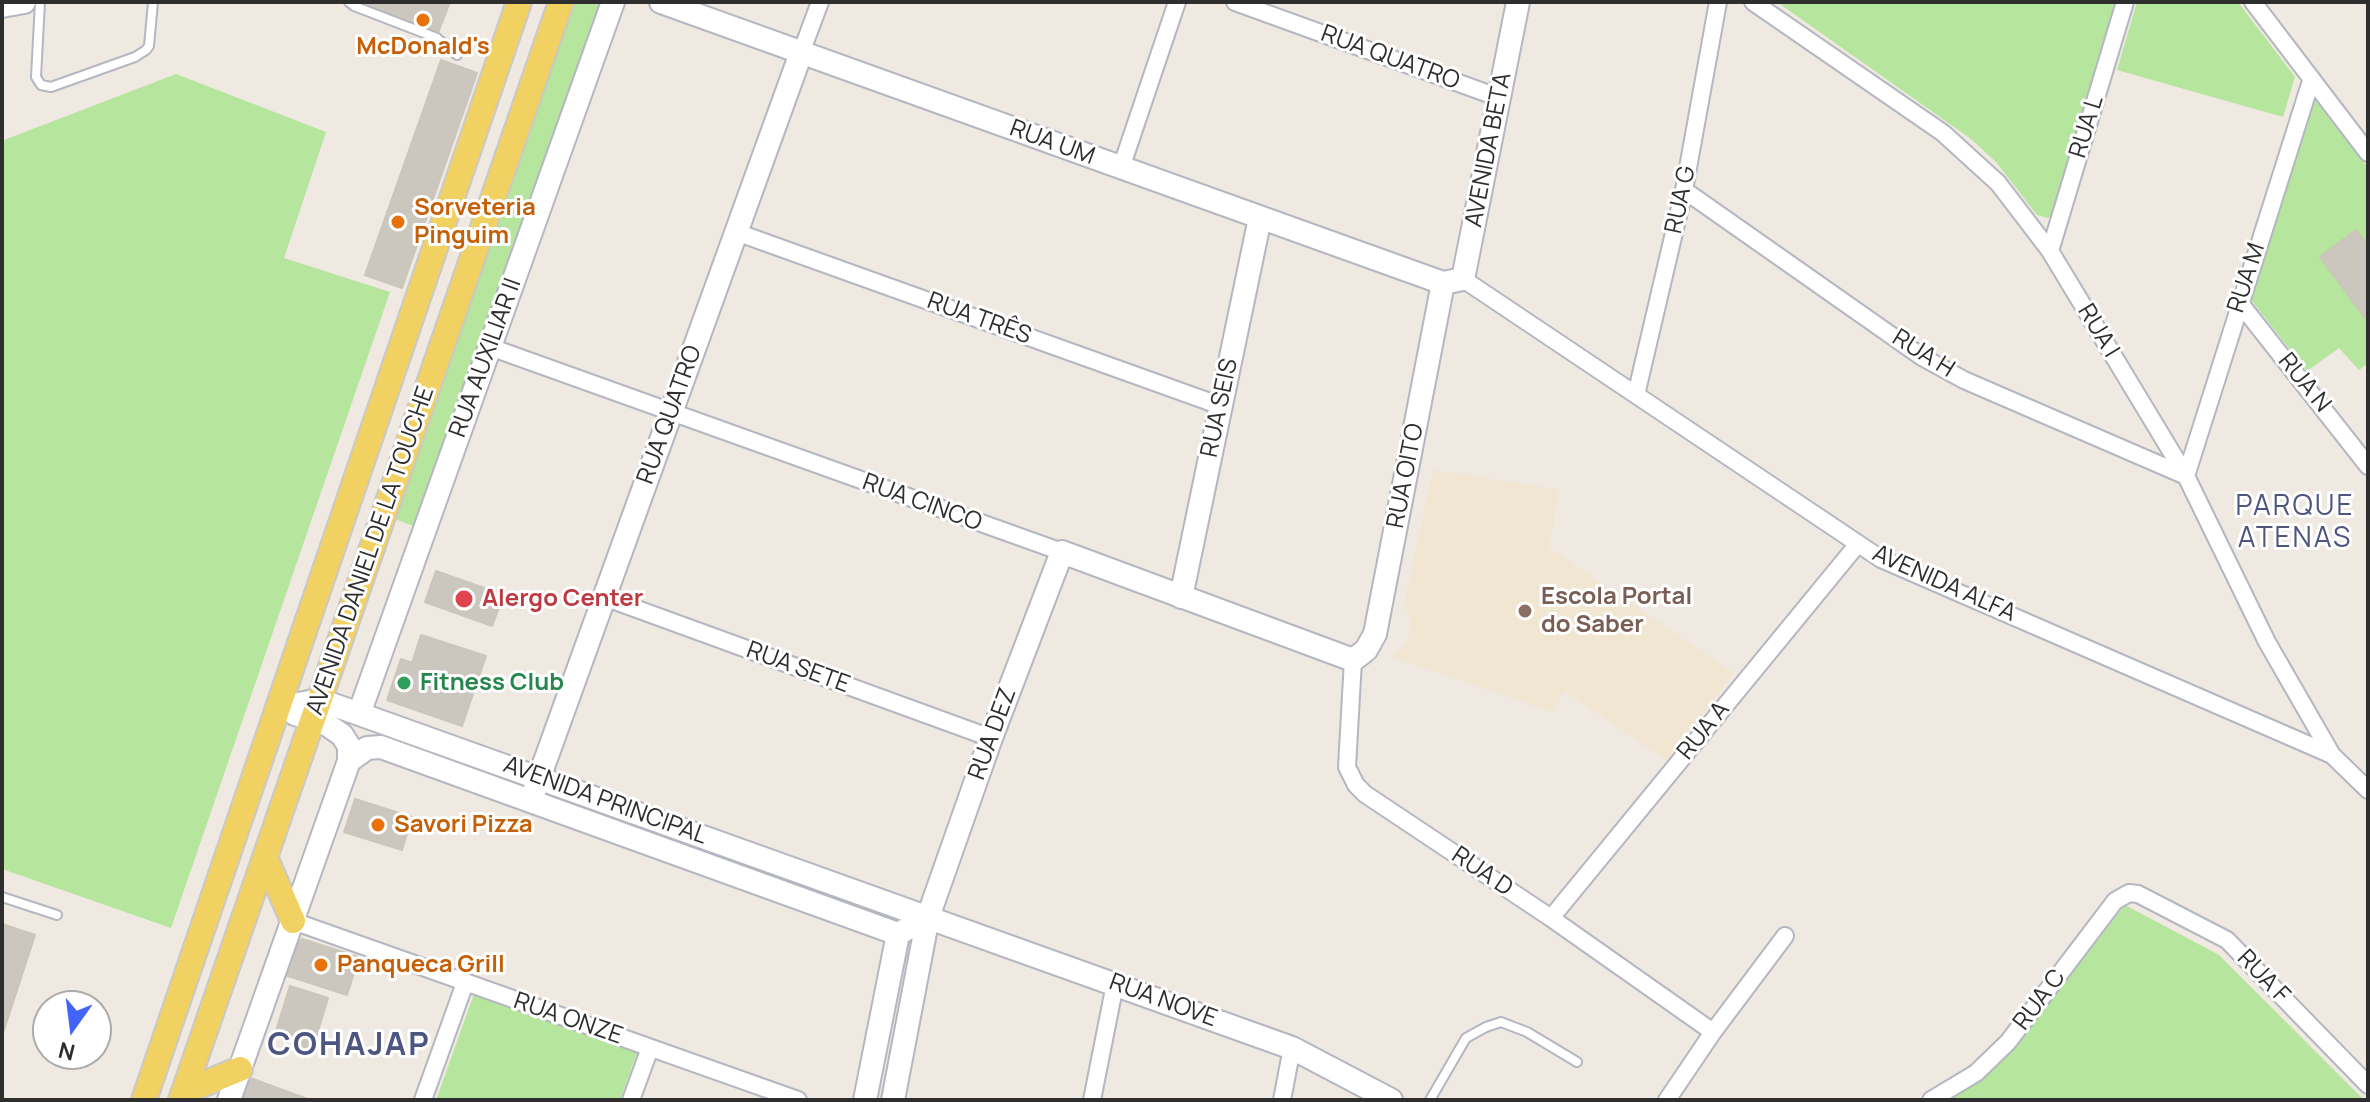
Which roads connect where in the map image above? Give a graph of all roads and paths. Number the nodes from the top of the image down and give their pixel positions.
1 (24, 2) edge
2 (40, 2) edge
3 (153, 2) edge
4 (349, 2) edge
5 (519, 2) edge
6 (561, 2) edge
7 (613, 2) edge
8 (661, 2) edge
9 (820, 2) edge
10 (1177, 2) edge
11 (1235, 2) edge
12 (1518, 2) edge
13 (1718, 2) edge
14 (1753, 2) edge
15 (2125, 2) edge
16 (2253, 2) edge
17 (2, 6) edge
18 (801, 53) junction
19 (457, 55) dead end
20 (2311, 81) junction
21 (1500, 98) junction
22 (2368, 153) edge
23 (1121, 168) junction
24 (1684, 190) junction
25 (1260, 218) junction
26 (736, 232) junction
27 (2050, 251) junction
28 (1453, 281) junction
29 (2239, 302) junction
30 (490, 347) junction
31 (1636, 395) junction
32 (1221, 406) junction
33 (671, 414) junction
34 (2368, 466) edge
35 (2186, 476) junction
36 (1857, 545) junction
37 (1062, 552) junction
38 (604, 597) junction
39 (1181, 597) junction
40 (1353, 660) junction
41 (279, 708) junction
42 (316, 710) junction
43 (359, 714) junction
44 (991, 738) junction
45 (2332, 755) junction
46 (349, 761) junction
47 (539, 778) junction
48 (2368, 790) edge
49 (531, 800) junction
50 (265, 857) junction
51 (2138, 894) joint
52 (2, 897) edge
53 (57, 915) dead end
54 (928, 917) junction
55 (1551, 918) junction
56 (293, 921) junction
57 (898, 934) junction
58 (1785, 936) dead end
59 (465, 983) junction
60 (1115, 984) junction
61 (1713, 1032) junction
62 (650, 1048) junction
63 (1292, 1048) junction
64 (1577, 1062) dead end
65 (240, 1069) junction
66 (2368, 1085) edge
67 (183, 1096) edge
68 (144, 1100) edge
69 (229, 1100) edge
70 (423, 1100) edge
71 (631, 1100) edge
72 (798, 1100) edge
73 (865, 1100) edge
74 (893, 1100) edge
75 (1092, 1100) edge
76 (1282, 1100) edge
77 (1391, 1100) edge
78 (1430, 1100) edge
79 (1667, 1100) edge
80 (1931, 1100) edge

1 - 17 street
2 - 3 lane
4 - 19 lane
5 - 41 main road, AVENIDA DANIEL DE LA TOUCHE
6 - 42 main road, AVENIDA DANIEL DE LA TOUCHE
7 - 30 street, RUA AUXILIAR II
8 - 18 street, RUA UM
9 - 18 street
10 - 23 street
11 - 21 street, RUA QUATRO
12 - 21 street, AVENIDA BETA
13 - 24 street, RUA G
14 - 27 street, RUA I
15 - 27 street, RUA L
16 - 20 street
18 - 23 street, RUA UM
18 - 26 street, RUA QUATRO
20 - 22 street
20 - 29 street, RUA M
21 - 28 street, AVENIDA BETA
23 - 25 street, RUA UM
24 - 31 street, RUA G
24 - 35 street, RUA H
25 - 28 street, RUA UM
25 - 32 street, RUA SEIS
26 - 32 street, RUA TRÊS
26 - 33 street, RUA QUATRO
27 - 35 street, RUA I
28 - 31 street, AVENIDA ALFA
28 - 40 street, RUA OITO
29 - 34 street, RUA N
29 - 35 street, RUA M
30 - 33 street, RUA CINCO
30 - 43 street, RUA AUXILIAR II
31 - 36 street, AVENIDA ALFA
32 - 39 street, RUA SEIS
33 - 37 street, RUA CINCO
33 - 38 street, RUA QUATRO
35 - 45 street, RUA I
36 - 45 street, AVENIDA ALFA
36 - 55 street, RUA A
37 - 39 street, RUA CINCO
37 - 44 street, RUA DEZ
38 - 44 street, RUA SETE
38 - 47 street, RUA QUATRO
39 - 40 street, RUA CINCO
40 - 55 street, RUA D
41 - 42 street
41 - 68 main road, AVENIDA DANIEL DE LA TOUCHE
42 - 43 street, AVENIDA PRINCIPAL
42 - 46 street
42 - 50 main road, AVENIDA DANIEL DE LA TOUCHE
43 - 47 street, AVENIDA PRINCIPAL
44 - 54 street, RUA DEZ
45 - 48 street, AVENIDA ALFA
46 - 49 street, AVENIDA PRINCIPAL
46 - 56 street
47 - 49 street, RUA QUATRO
47 - 54 street, AVENIDA PRINCIPAL
49 - 57 street, AVENIDA PRINCIPAL
50 - 56 main road
50 - 67 main road, AVENIDA DANIEL DE LA TOUCHE
51 - 66 street, RUA F
51 - 80 street, RUA C
52 - 53 lane
54 - 57 street
54 - 60 street, RUA NOVE
54 - 74 street
55 - 61 street, RUA D
56 - 59 street, RUA ONZE
56 - 65 street
57 - 73 street
58 - 61 street
59 - 62 street, RUA ONZE
59 - 70 street
60 - 63 street, RUA NOVE
60 - 75 street
61 - 79 street
62 - 71 street
62 - 72 street, RUA ONZE
63 - 76 street
63 - 77 street, RUA NOVE
64 - 78 lane
65 - 67 main road
65 - 69 street

